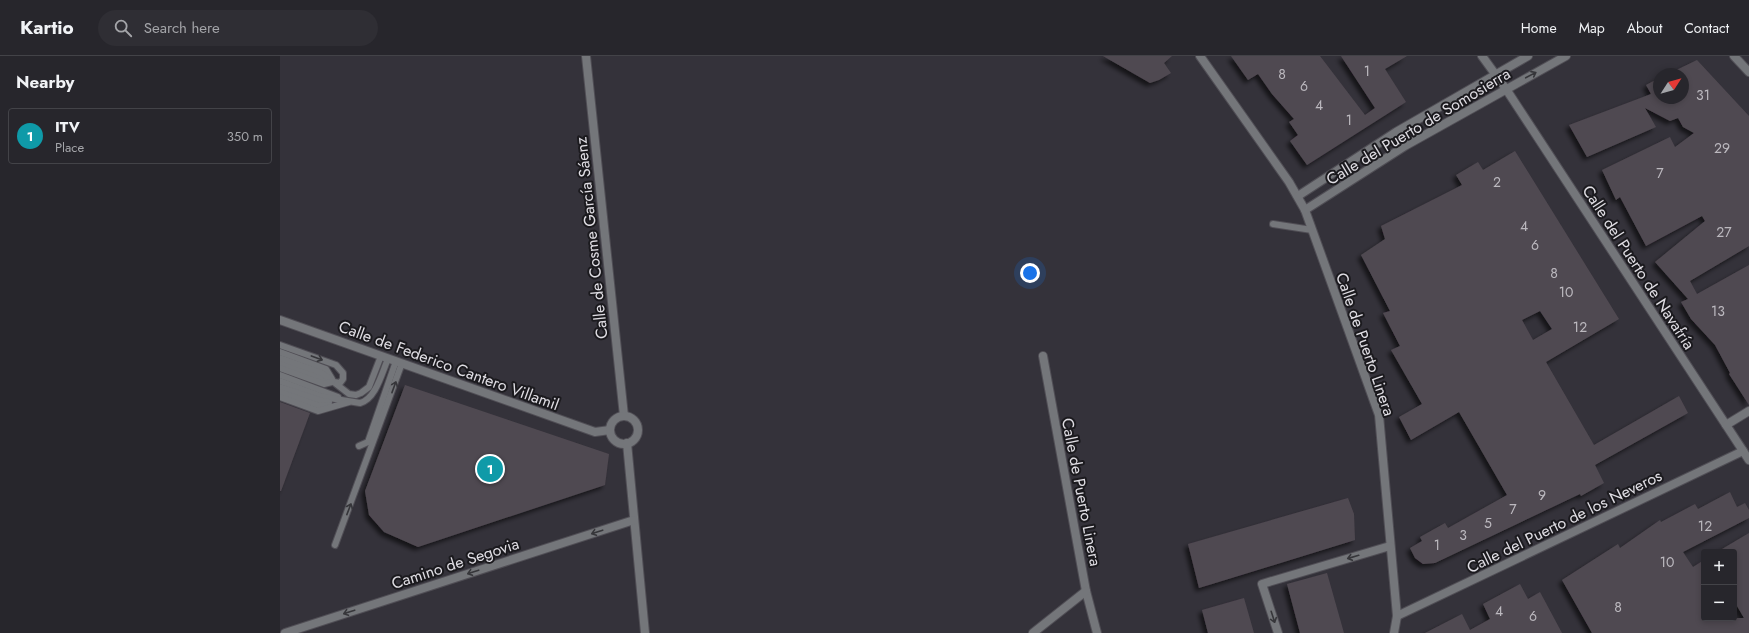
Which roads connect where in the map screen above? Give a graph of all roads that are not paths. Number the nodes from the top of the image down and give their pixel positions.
1 (586, 56) edge
2 (1200, 56) edge
3 (1482, 56) edge
4 (1528, 56) edge
5 (1566, 56) edge
6 (1734, 56) edge
7 (1749, 72) edge
8 (1494, 74) junction
9 (1506, 89) junction
10 (1298, 196) junction
11 (1305, 210) junction
12 (1274, 224) dead end
13 (1312, 230) junction
14 (280, 320) edge
15 (280, 345) edge
16 (280, 352) edge
17 (1043, 356) dead end
18 (280, 358) edge
19 (392, 360) junction
20 (280, 363) edge
21 (280, 368) edge
22 (280, 375) edge
23 (280, 381) edge
24 (334, 382) junction
25 (280, 387) edge
26 (280, 392) edge
27 (280, 397) edge
28 (351, 402) junction
29 (1749, 411) edge
30 (624, 416) junction
31 (1726, 425) junction
32 (610, 430) junction
33 (627, 443) junction
34 (359, 446) dead end
35 (1743, 451) junction
36 (1749, 460) edge
37 (634, 520) junction
38 (335, 545) dead end
39 (1390, 546) junction
40 (1086, 591) junction
41 (1397, 616) junction
42 (285, 633) edge
43 (645, 633) edge
44 (1033, 633) edge
45 (1097, 633) edge
46 (1278, 633) edge
47 (1394, 633) edge

1 - 30 street, Calle de Cosme García Sáenz
2 - 10 street, Calle de Puerto Linera
3 - 8 street, Calle del Puerto de Navafría
4 - 8 street, Calle del Puerto de Somosierra
9 -> 5 street, Calle del Puerto de Somosierra
6 - 7 street
8 - 9 street, Calle del Puerto de Navafría
8 - 10 street, Calle del Puerto de Somosierra
9 - 11 street, Calle del Puerto de Somosierra
9 - 31 street, Calle del Puerto de Navafría
10 - 11 street, Calle de Puerto Linera
11 - 13 street, Calle de Puerto Linera
12 - 13 lane
13 - 39 street, Calle de Puerto Linera
14 - 19 street, Calle de Federico Cantero Villamil
15 -> 24 lane
16 - 24 lane
17 - 40 street, Calle de Puerto Linera
18 - 24 lane
19 - 24 lane
19 - 28 lane
19 - 32 street, Calle de Federico Cantero Villamil
19 - 34 lane
38 -> 19 lane
20 - 24 lane
21 - 24 lane
22 - 28 lane
23 - 28 lane
25 - 28 lane
26 - 28 lane
27 - 28 lane
29 - 31 street
30 - 32 street
30 - 33 street
31 - 35 street, Calle del Puerto de Navafría
32 - 33 street
33 - 37 street
35 - 36 street, Calle del Puerto de Navafría
35 - 41 street, Calle del Puerto de los Neveros
37 -> 42 street, Camino de Segovia
37 - 43 street
39 - 41 street, Calle de Puerto Linera
39 -> 46 street
40 - 44 street
40 - 45 street, Calle de Puerto Linera
41 - 47 street, Calle de Puerto Linera

